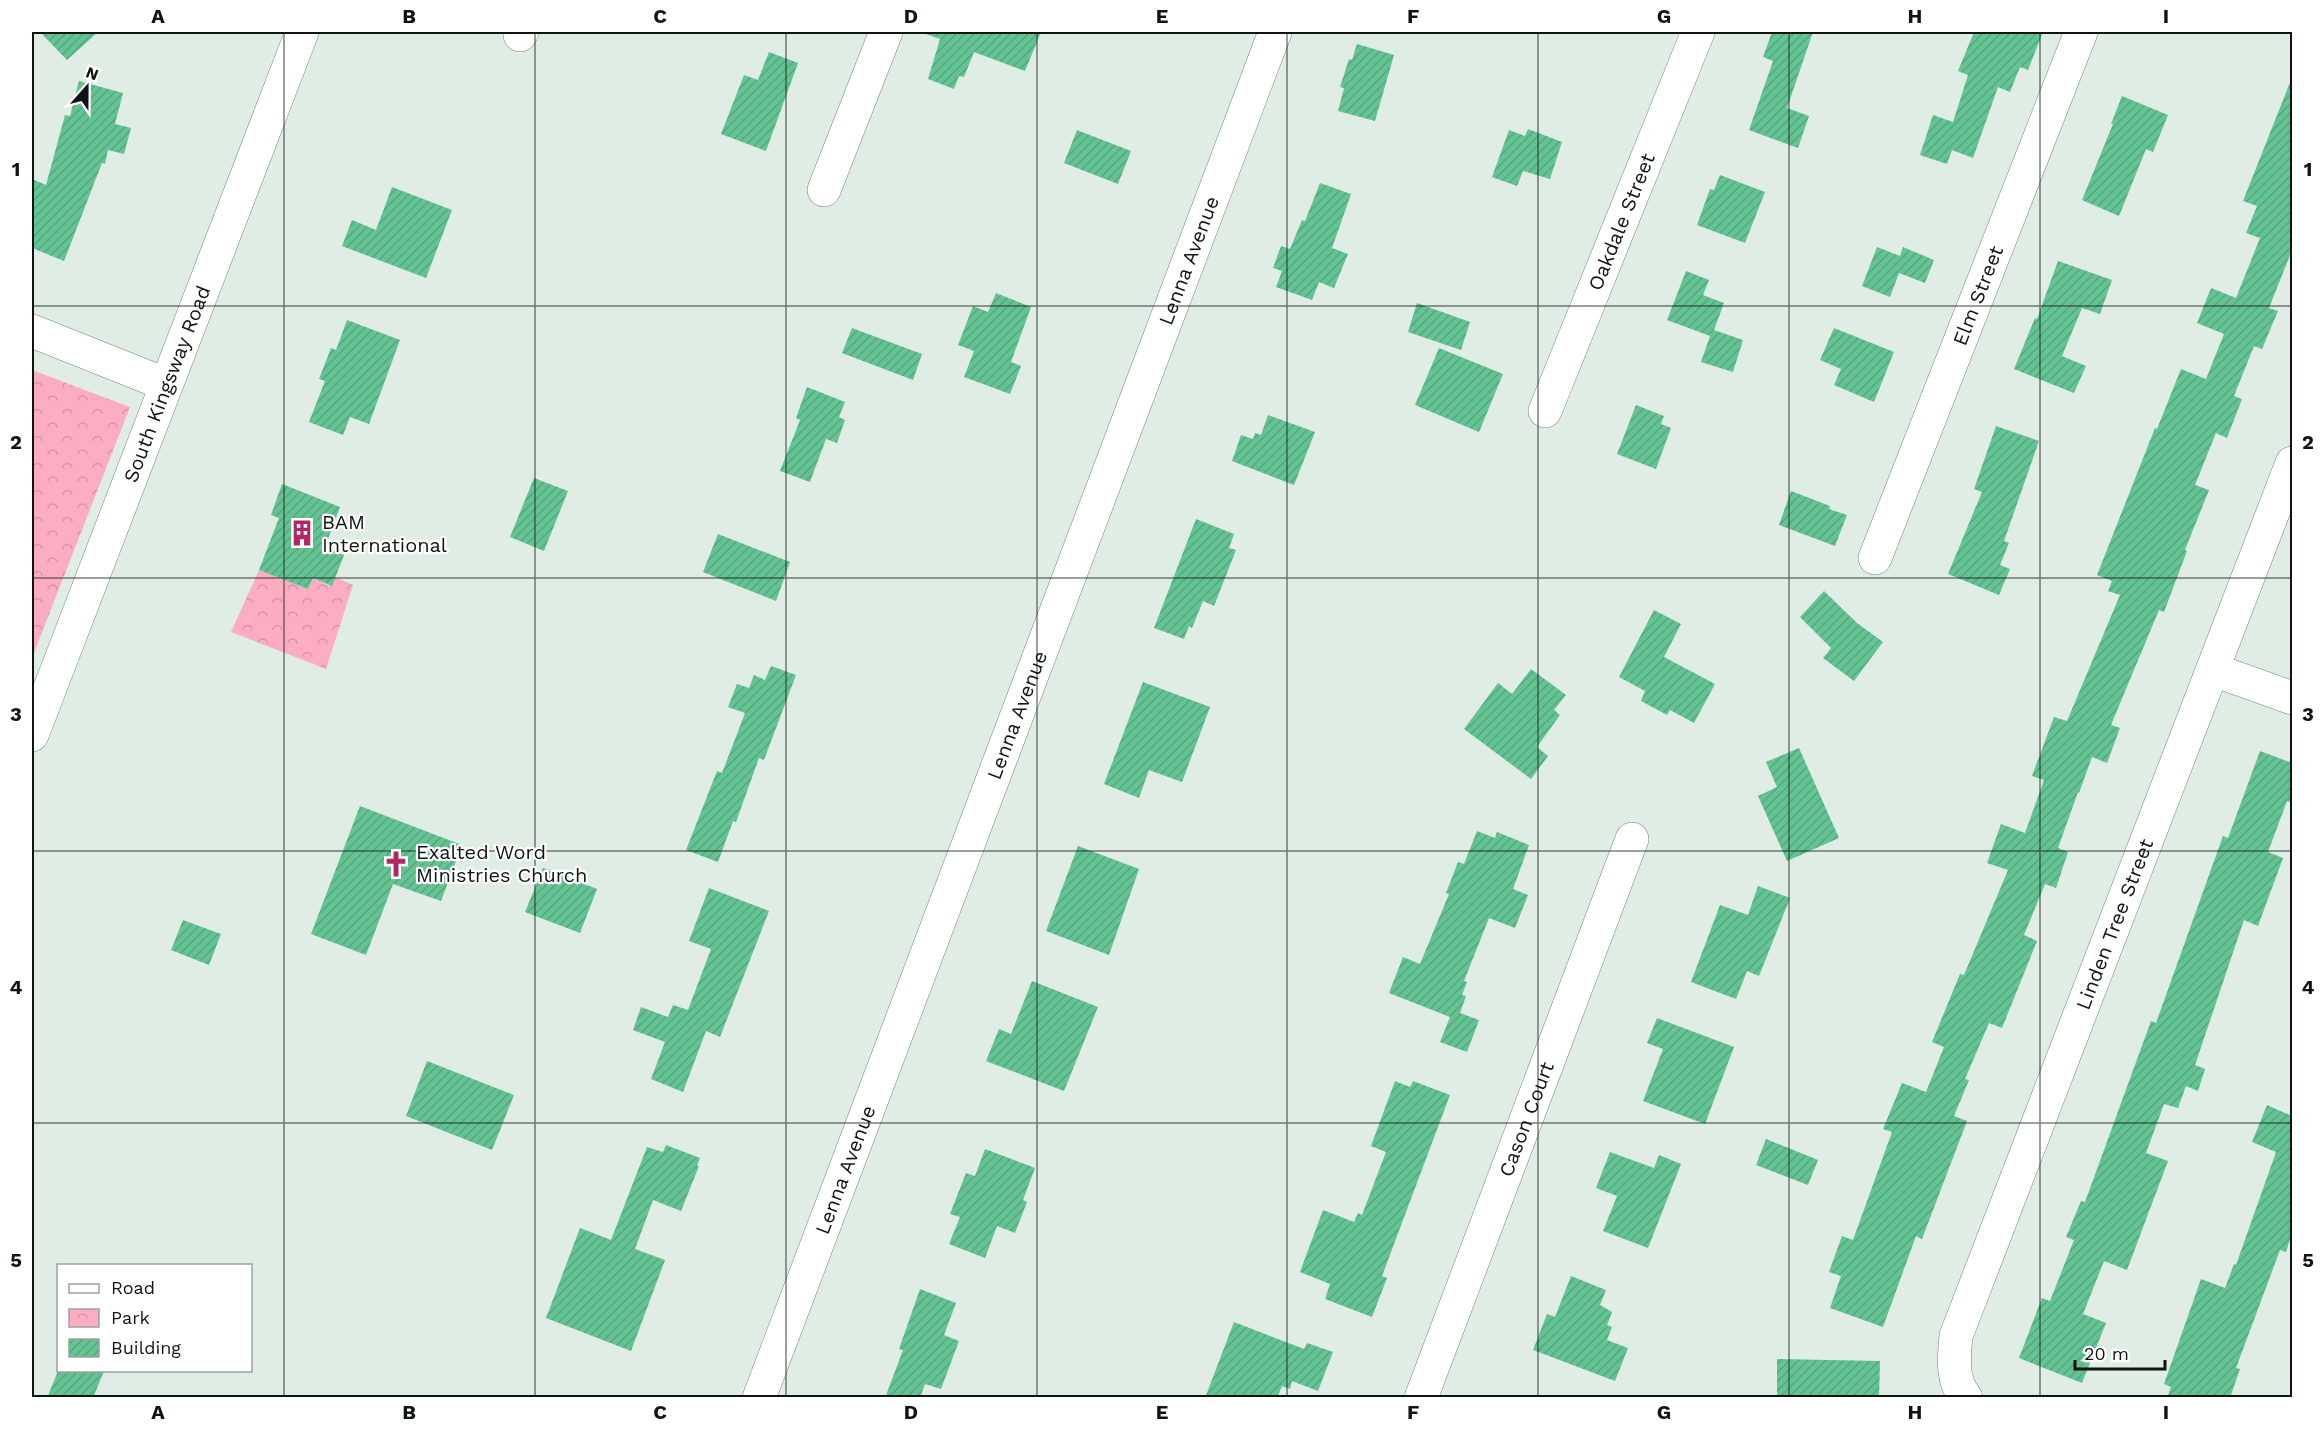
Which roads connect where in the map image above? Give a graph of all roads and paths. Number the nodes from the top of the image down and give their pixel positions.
1 (302, 32) edge
2 (886, 32) edge
3 (1275, 32) edge
4 (1698, 32) edge
5 (2081, 32) edge
6 (824, 190) dead end
7 (32, 331) edge
8 (165, 384) junction
9 (1545, 411) dead end
10 (2292, 463) edge
11 (1875, 558) dead end
12 (2214, 670) junction
13 (2292, 698) edge
14 (32, 735) edge
15 (1632, 839) dead end
16 (1963, 1394) edge
17 (759, 1398) edge
18 (1421, 1398) edge

1 - 8 street, South Kingsway Road
2 - 6 street
3 - 17 street, Lenna Avenue
4 - 9 street, Oakdale Street
5 - 11 street, Elm Street
7 - 8 street
8 - 14 street, South Kingsway Road
10 - 12 street, Linden Tree Street
12 - 13 street
12 - 16 street, Linden Tree Street
15 - 18 street, Cason Court

